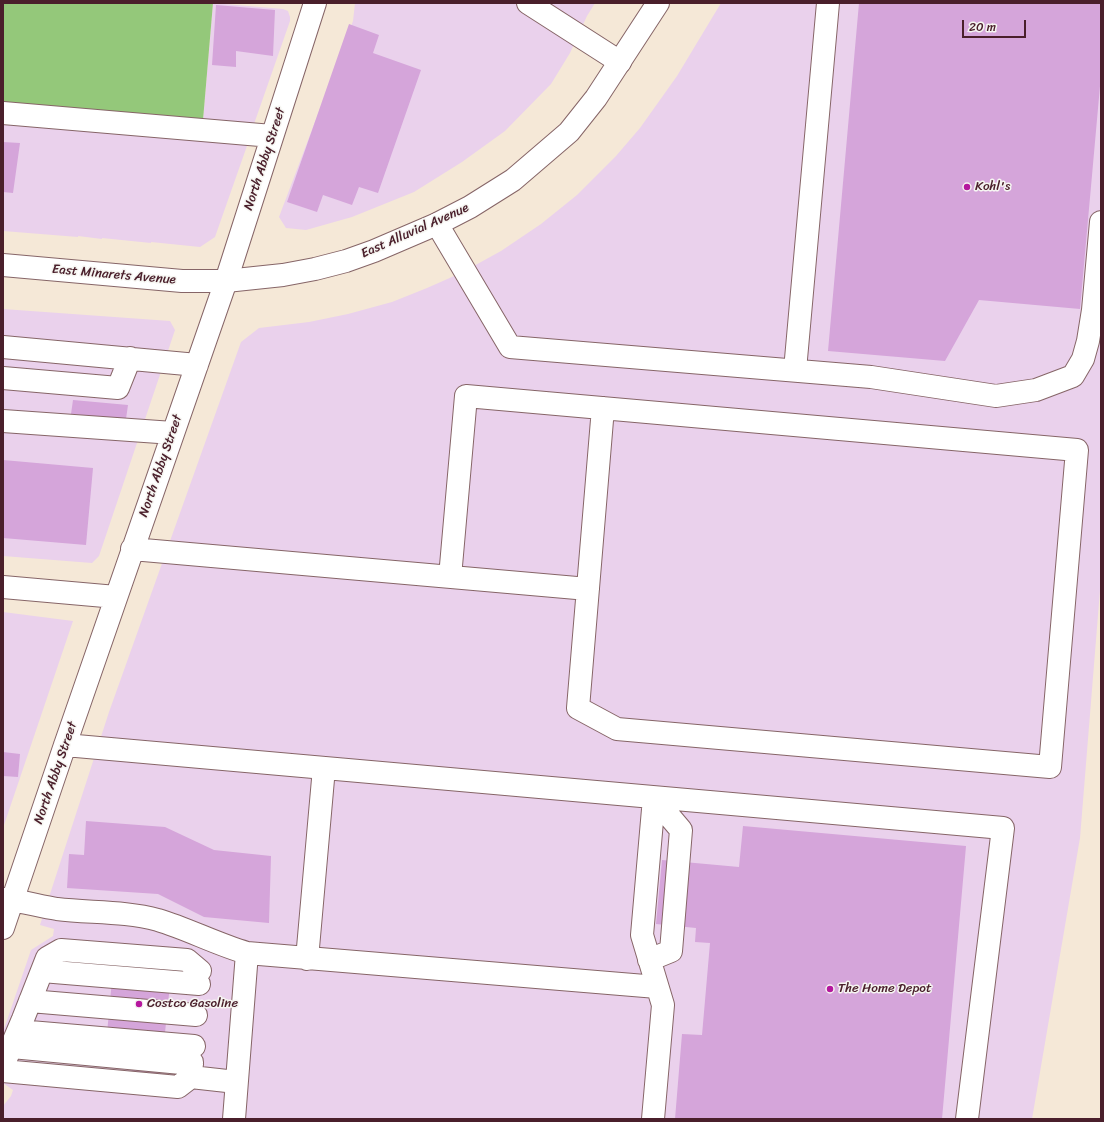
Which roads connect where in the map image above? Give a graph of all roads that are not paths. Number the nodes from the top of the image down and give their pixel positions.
1 (315, 3) edge
2 (528, 3) edge
3 (658, 3) edge
4 (828, 3) edge
5 (620, 62) junction
6 (3, 113) edge
7 (272, 136) junction
8 (1101, 222) edge
9 (437, 224) junction
10 (3, 265) edge
11 (226, 281) junction
12 (3, 347) edge
13 (130, 358) junction
14 (197, 365) junction
15 (795, 370) junction
16 (3, 378) edge
17 (604, 408) junction
18 (3, 421) edge
19 (173, 433) junction
20 (132, 549) junction
21 (450, 577) junction
22 (3, 587) edge
23 (588, 588) junction
24 (116, 597) junction
25 (65, 745) junction
26 (324, 768) junction
27 (654, 798) junction
28 (8, 900) edge
29 (3, 928) edge
30 (247, 953) junction
31 (307, 959) junction
32 (649, 960) junction
33 (657, 988) junction
34 (22, 1021) edge
35 (195, 1024) junction
36 (236, 1082) junction
37 (234, 1119) edge
38 (654, 1119) edge
39 (967, 1119) edge

1 - 7 street, North Abby Street
2 - 5 street
3 - 5 street, East Alluvial Avenue
4 - 15 street
5 - 9 street, East Alluvial Avenue
6 - 7 street
7 - 11 street, North Abby Street
8 - 15 street
9 - 11 street, East Alluvial Avenue
9 - 15 street
10 - 11 street, East Minarets Avenue
11 - 14 street, North Abby Street
12 - 13 street
13 - 14 street
13 - 16 street
14 - 19 street, North Abby Street
17 - 21 street
17 - 23 street
17 - 23 street
18 - 19 street
19 - 20 street, North Abby Street
20 - 21 street
20 - 24 street, North Abby Street
21 - 23 street
22 - 24 street
24 - 25 street, North Abby Street
25 - 26 street
25 - 28 street, North Abby Street
26 - 27 street
26 - 31 street
27 - 32 street
27 - 32 street
27 - 39 street
28 - 29 street, North Abby Street
28 - 30 street
30 - 31 street
30 - 36 street
31 - 33 street
32 - 33 street
33 - 38 street
34 - 35 street
34 - 35 street
34 - 35 street
34 - 35 street
35 - 36 street
36 - 37 street

